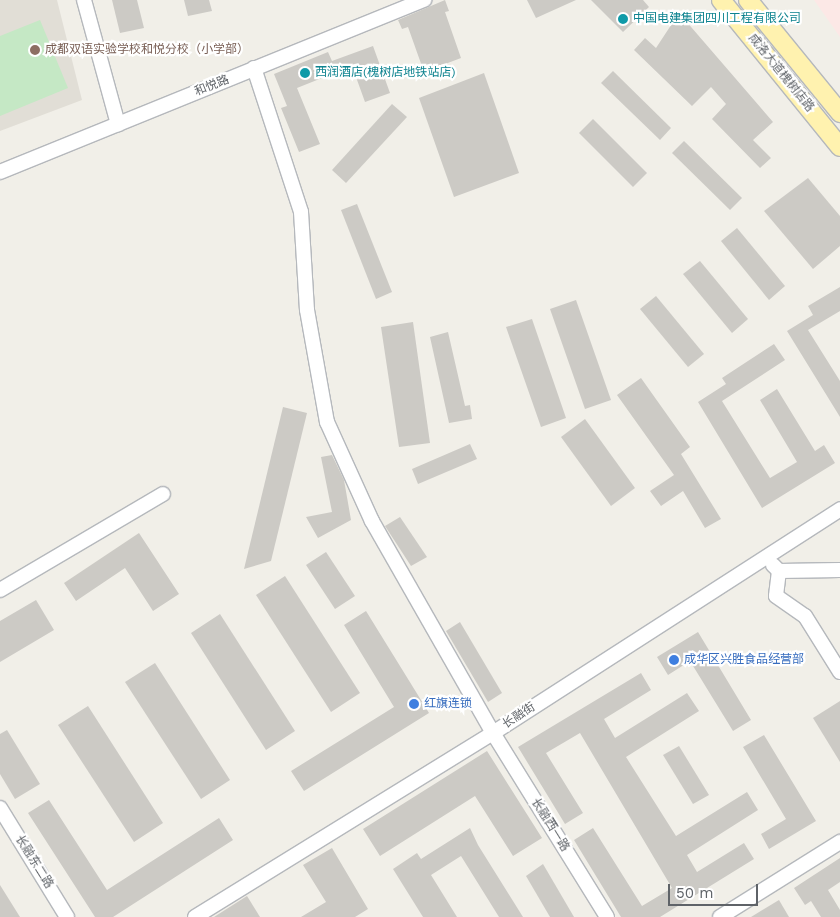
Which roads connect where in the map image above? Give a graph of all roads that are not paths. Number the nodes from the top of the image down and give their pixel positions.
1 (84, 0) edge
2 (424, 0) edge
3 (721, 0) edge
4 (748, 0) edge
5 (254, 68) junction
6 (840, 113) edge
7 (118, 124) junction
8 (840, 147) edge
9 (0, 172) edge
10 (163, 494) dead end
11 (840, 509) edge
12 (764, 556) junction
13 (840, 570) edge
14 (779, 571) junction
15 (0, 590) edge
16 (840, 672) edge
17 (493, 733) junction
18 (0, 808) edge
19 (840, 842) edge
20 (67, 917) edge
21 (195, 917) edge
22 (607, 917) edge
23 (720, 917) edge

1 - 7 street
2 - 5 street, 和悦路
3 - 8 main road, 成洛大道槐树店路
4 - 6 main road, 成洛大道槐树店路
5 - 7 street, 和悦路
5 - 17 street, 长融西一路
7 - 9 street, 和悦路
10 - 15 street
11 - 12 street, 长融街
12 - 14 street
12 - 17 street, 长融街
13 - 14 street
14 - 16 street
17 - 21 street, 长融街
17 - 22 street, 长融西一路
18 - 20 street, 长融东二路
19 - 23 street

